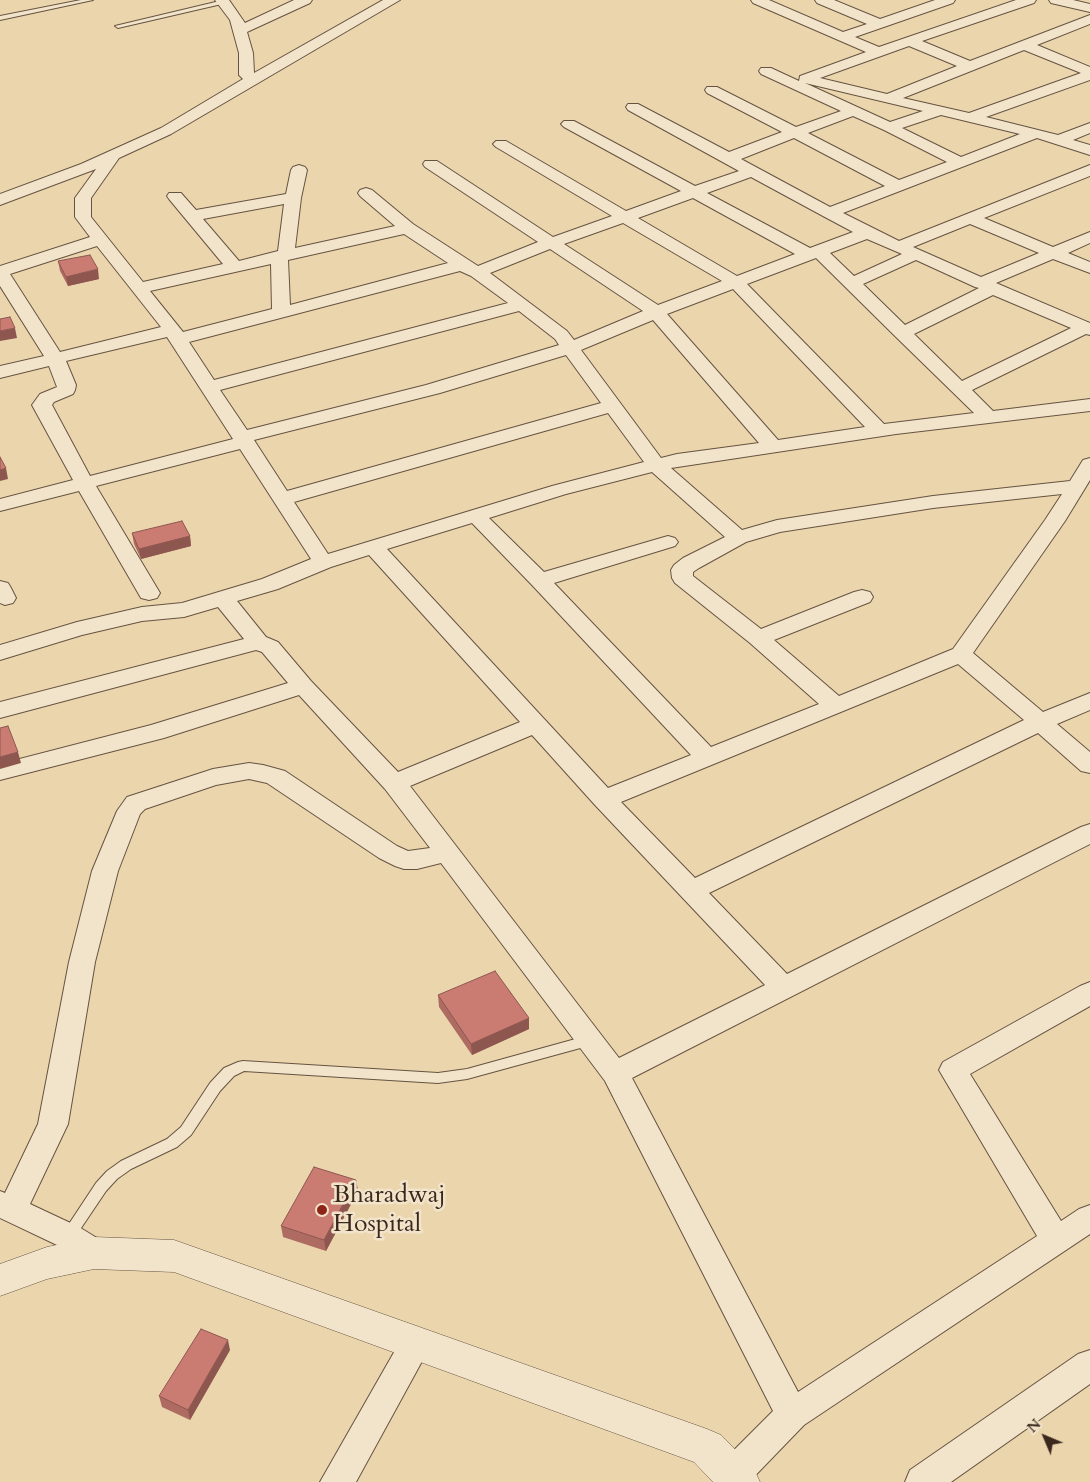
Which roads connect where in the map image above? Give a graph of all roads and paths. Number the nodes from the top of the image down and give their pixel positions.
1 (90, 0) edge
2 (305, 0) edge
3 (379, 0) edge
4 (394, 0) edge
5 (758, 0) edge
6 (822, 0) edge
7 (919, 0) edge
8 (948, 0) edge
9 (1029, 0) edge
10 (1056, 0) edge
11 (223, 1) edge
12 (1077, 2) edge
13 (932, 6) junction
14 (1090, 8) edge
15 (0, 18) edge
16 (1090, 19) edge
17 (880, 24) junction
18 (118, 26) dead end
19 (241, 30) junction
20 (842, 37) junction
21 (909, 41) junction
22 (1025, 45) junction
23 (878, 52) junction
24 (968, 66) junction
25 (766, 71) dead end
26 (1090, 73) edge
27 (251, 77) junction
28 (799, 81) junction
29 (712, 90) dead end
30 (889, 98) junction
31 (634, 107) dead end
32 (942, 110) junction
33 (852, 111) junction
34 (972, 117) junction
35 (568, 124) dead end
36 (889, 127) junction
37 (1090, 128) edge
38 (795, 132) junction
39 (1036, 132) junction
40 (1058, 140) junction
41 (501, 144) dead end
42 (1090, 150) edge
43 (109, 153) junction
44 (728, 158) junction
45 (960, 162) junction
46 (431, 164) dead end
47 (299, 170) dead end
48 (1090, 170) edge
49 (753, 171) junction
50 (898, 186) junction
51 (0, 190) edge
52 (366, 192) dead end
53 (695, 193) junction
54 (175, 196) dead end
55 (292, 198) junction
56 (0, 200) edge
57 (829, 213) junction
58 (191, 216) junction
59 (625, 217) junction
60 (970, 218) junction
61 (407, 228) junction
62 (867, 233) junction
63 (1090, 237) edge
64 (100, 239) junction
65 (552, 243) junction
66 (898, 246) junction
67 (1054, 252) junction
68 (814, 253) junction
69 (916, 254) junction
70 (282, 255) junction
71 (234, 266) junction
72 (1090, 268) edge
73 (469, 269) junction
74 (1, 272) edge
75 (736, 282) junction
76 (852, 283) junction
77 (987, 285) junction
78 (139, 288) junction
79 (522, 305) junction
80 (281, 311) junction
81 (656, 312) junction
82 (1088, 329) edge
83 (902, 333) junction
84 (175, 335) junction
85 (570, 348) junction
86 (55, 358) junction
87 (0, 372) edge
88 (210, 387) junction
89 (960, 389) junction
90 (1090, 405) edge
91 (612, 406) junction
92 (989, 417) junction
93 (880, 431) junction
94 (244, 439) junction
95 (773, 447) junction
96 (1090, 464) edge
97 (656, 465) junction
98 (84, 483) junction
99 (1076, 486) junction
100 (283, 500) junction
101 (0, 505) edge
102 (476, 516) junction
103 (740, 538) junction
104 (668, 542) dead end
105 (373, 547) junction
106 (323, 562) junction
107 (540, 580) junction
108 (149, 593) dead end
109 (862, 597) dead end
110 (223, 598) junction
111 (758, 638) junction
112 (258, 642) junction
113 (0, 653) edge
114 (961, 654) junction
115 (303, 686) junction
116 (1090, 702) edge
117 (836, 706) junction
118 (0, 710) edge
119 (1040, 722) junction
120 (535, 725) junction
121 (707, 757) junction
122 (1090, 765) edge
123 (0, 772) edge
124 (394, 783) junction
125 (604, 799) junction
126 (1090, 833) edge
127 (447, 853) junction
128 (691, 891) junction
129 (784, 988) junction
130 (1090, 994) edge
131 (590, 1040) junction
132 (615, 1073) junction
133 (7, 1206) edge
134 (1090, 1218) edge
135 (1056, 1240) junction
136 (81, 1244) junction
137 (0, 1280) edge
138 (416, 1343) junction
139 (1090, 1365) edge
140 (792, 1414) junction
141 (737, 1479) edge
142 (337, 1482) edge
143 (922, 1482) edge

1 - 15 lane
2 - 19 street
3 - 27 street
4 - 27 street
5 - 20 street
6 - 17 street
7 - 13 street
8 - 13 street
9 - 21 street
10 - 12 street
11 - 18 lane
11 - 19 street
12 - 14 street
13 - 17 street
16 - 22 street
17 - 20 street
19 - 27 street
20 - 23 street
21 - 23 street
21 - 24 street
22 - 24 street
22 - 26 street
23 - 28 street
24 - 30 street
25 - 28 street
26 - 34 street
27 - 43 street
28 - 30 street
28 - 33 street
29 - 38 street
30 - 32 street
31 - 44 street
32 - 34 street
32 - 36 street
33 - 36 street
33 - 38 street
34 - 39 street
35 - 53 street
36 - 45 street
37 - 40 street
38 - 44 street
38 - 50 street
39 - 40 street
39 - 45 street
40 - 42 street
41 - 59 street
43 - 51 street
43 - 56 street
43 - 64 street
44 - 49 street
45 - 50 street
46 - 65 street
47 - 55 street
48 - 60 street
49 - 53 street
49 - 57 street
50 - 57 street
52 - 61 street
53 - 59 street
53 - 68 street
54 - 58 street
55 - 58 street
55 - 70 street
57 - 62 street
58 - 71 street
59 - 65 street
59 - 75 street
60 - 66 street
60 - 67 street
61 - 70 street
61 - 73 street
62 - 66 street
62 - 68 street
63 - 67 street
64 - 74 street
64 - 78 street
65 - 73 street
65 - 81 street
66 - 69 street
67 - 72 street
67 - 77 street
68 - 75 street
68 - 76 street
69 - 76 street
69 - 77 street
70 - 71 street
70 - 80 street
71 - 78 street
73 - 79 street
73 - 80 street
74 - 86 street
75 - 81 street
75 - 93 street
76 - 83 street
77 - 82 street
77 - 83 street
78 - 84 street
79 - 85 street
79 - 88 street
80 - 84 street
81 - 85 street
81 - 95 street
82 - 89 street
83 - 89 street
84 - 86 street
84 - 88 street
85 - 91 street
85 - 94 street
86 - 87 street
86 - 98 street
88 - 94 street
89 - 92 street
90 - 92 street
91 - 97 street
91 - 100 street
92 - 93 street
93 - 95 street
94 - 98 street
94 - 100 street
95 - 97 street
96 - 99 street
97 - 102 street
97 - 103 street
98 - 101 street
98 - 108 street
99 - 103 street
99 - 114 street
100 - 106 street
102 - 105 street
102 - 107 street
103 - 111 street
104 - 107 street
105 - 106 street
105 - 120 street
106 - 110 street
107 - 121 street
109 - 111 street
110 - 112 street
110 - 113 street
111 - 117 street
112 - 115 street
112 - 118 street
114 - 117 street
114 - 119 street
115 - 123 street
115 - 124 street
116 - 119 street
117 - 121 street
119 - 122 street
119 - 128 street
120 - 124 street
120 - 125 street
121 - 125 street
124 - 127 street
125 - 128 street
126 - 129 street
127 - 131 street
127 - 133 street
128 - 129 street
129 - 132 street
130 - 135 street
131 - 132 street
131 - 136 lane
132 - 140 street
133 - 136 street
134 - 135 street
135 - 140 street
136 - 137 street
136 - 138 street
138 - 141 street
138 - 142 street
139 - 143 street
140 - 141 street

